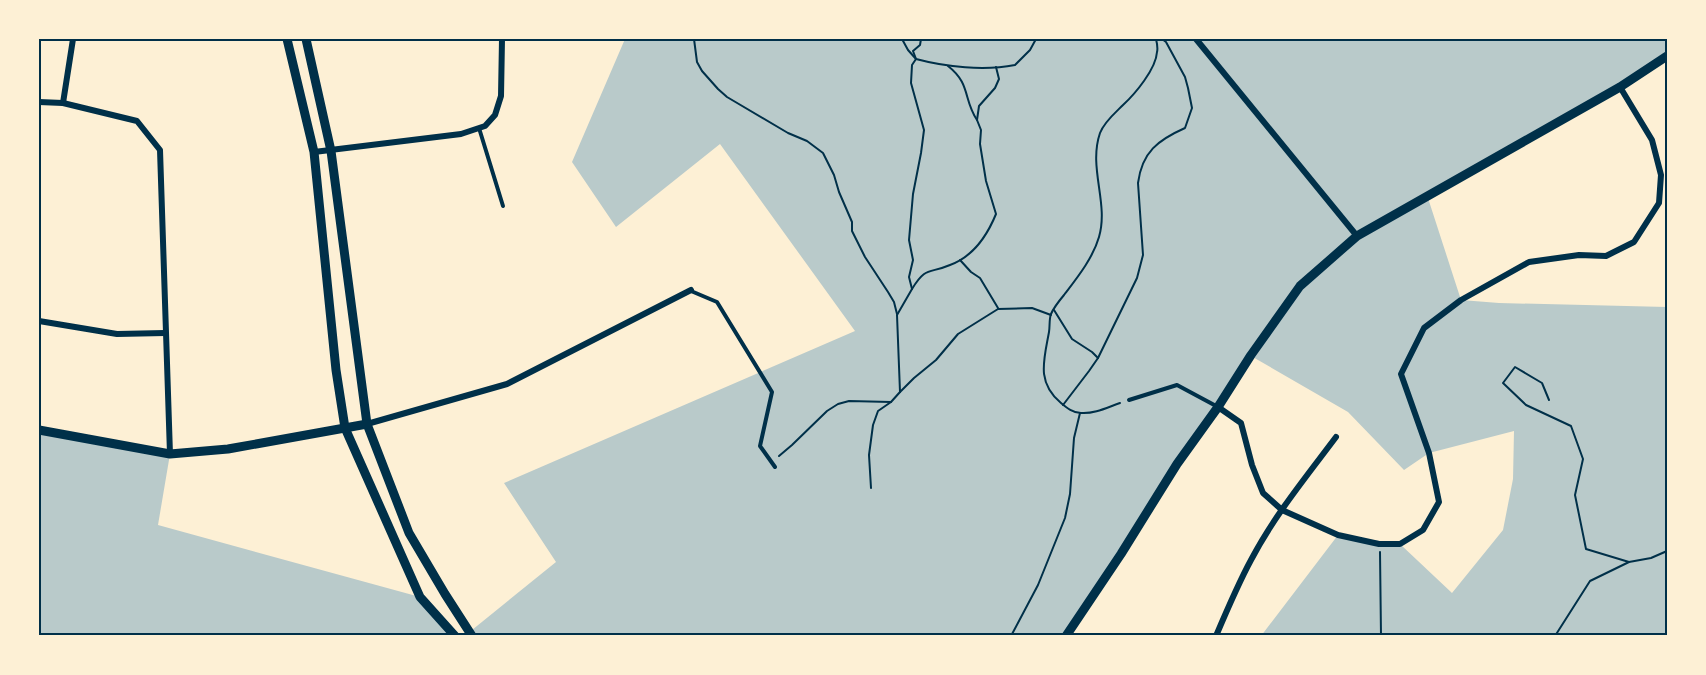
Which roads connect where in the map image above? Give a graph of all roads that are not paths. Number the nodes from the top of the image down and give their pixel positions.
1 (73, 39) edge
2 (287, 39) edge
3 (306, 39) edge
4 (502, 39) edge
5 (1196, 39) edge
6 (1667, 56) edge
7 (1620, 87) junction
8 (39, 102) edge
9 (63, 103) junction
10 (479, 128) junction
11 (331, 151) junction
12 (314, 152) junction
13 (503, 206) dead end
14 (1357, 236) junction
15 (691, 290) joint
16 (39, 321) edge
17 (165, 333) junction
18 (1129, 400) road end
19 (1218, 407) junction
20 (367, 424) junction
21 (345, 428) junction
22 (39, 430) edge
23 (1336, 437) dead end
24 (170, 454) junction
25 (775, 467) dead end
26 (1282, 510) junction
27 (455, 636) edge
28 (472, 636) edge
29 (1066, 636) edge
30 (1216, 636) edge

1 - 9 street
2 - 12 street
3 - 11 street
4 - 10 street
5 - 14 street
6 - 7 street
7 - 14 street
7 - 26 street
8 - 9 street
9 - 17 street
10 - 11 street
10 - 13 lane
11 - 12 street
11 - 20 street
12 - 21 street
14 - 19 street
15 - 20 street
15 - 25 lane
16 - 17 street
17 - 24 street
18 - 19 lane
19 - 26 street
19 - 29 street
20 - 21 street
20 - 28 street
21 - 24 street
21 - 27 street
22 - 24 street
23 - 26 street
26 - 30 street

